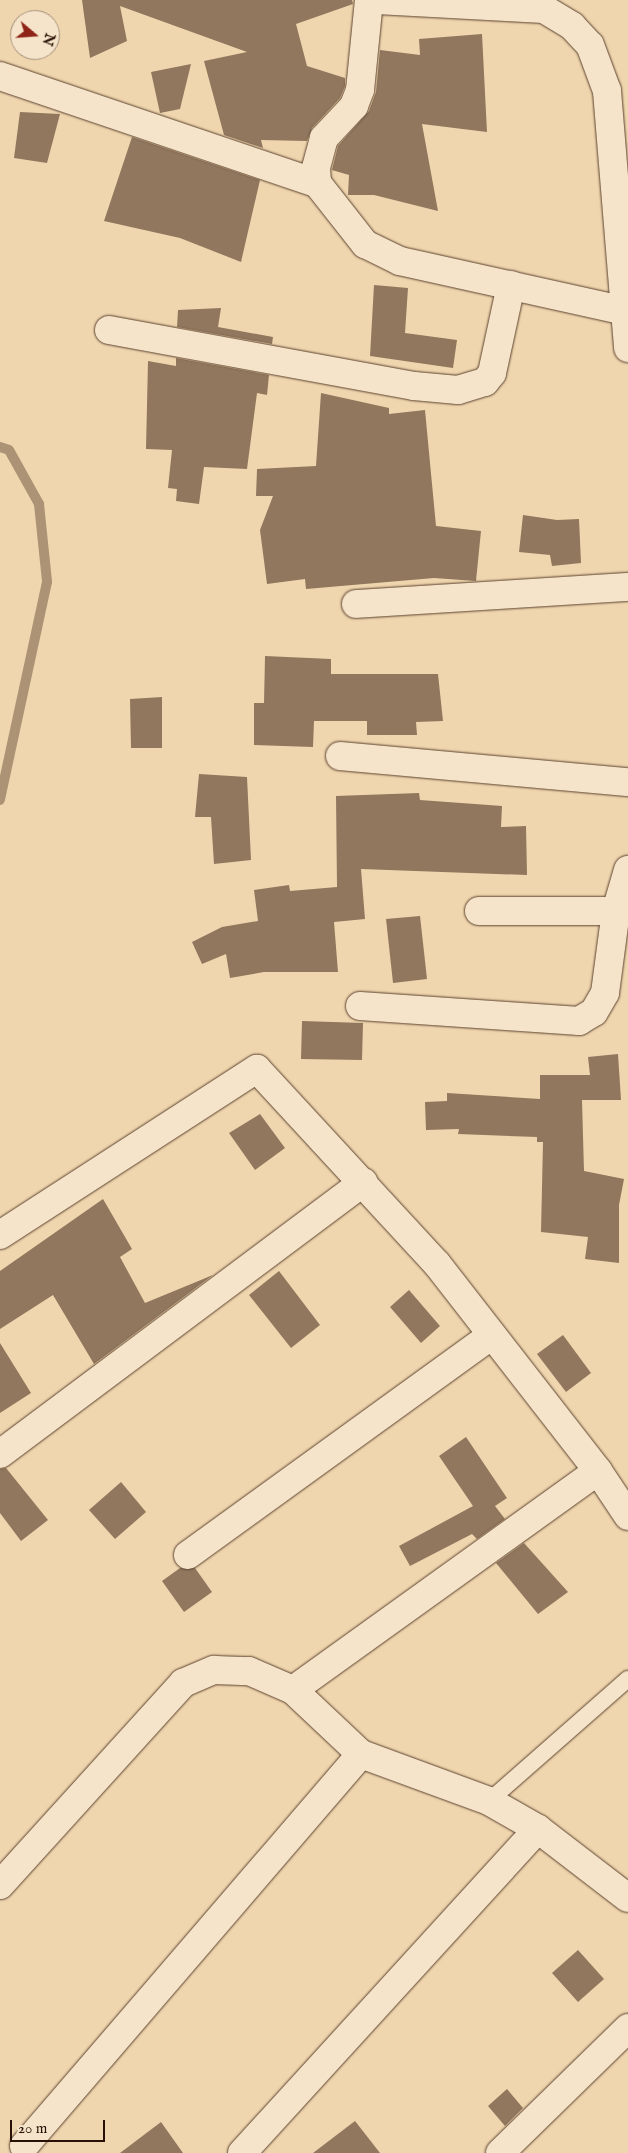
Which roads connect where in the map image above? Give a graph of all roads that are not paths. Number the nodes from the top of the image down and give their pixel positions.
1 (369, 0) edge
2 (377, 0) edge
3 (0, 76) edge
4 (318, 182) junction
5 (510, 285) junction
6 (624, 311) junction
7 (109, 330) dead end
8 (628, 348) edge
9 (628, 587) edge
10 (356, 604) dead end
11 (340, 756) dead end
12 (628, 782) edge
13 (628, 870) edge
14 (479, 911) dead end
15 (616, 911) junction
16 (360, 1006) dead end
17 (363, 1182) junction
18 (0, 1235) edge
19 (492, 1334) junction
20 (0, 1454) edge
21 (598, 1471) junction
22 (628, 1516) edge
23 (188, 1555) dead end
24 (628, 1680) edge
25 (293, 1690) junction
26 (360, 1754) junction
27 (489, 1801) junction
28 (538, 1829) junction
29 (0, 1885) edge
30 (628, 1898) edge
31 (628, 2028) edge
32 (24, 2146) dead end
33 (242, 2153) edge
34 (500, 2153) edge

1 - 4 street
2 - 6 street
3 - 4 street
4 - 5 street
5 - 6 street
5 - 7 street
6 - 8 street
9 - 10 street
11 - 12 street
13 - 15 street
14 - 15 street
15 - 16 street
17 - 18 street
17 - 19 street
17 - 20 street
19 - 21 street
19 - 23 street
21 - 22 street
21 - 25 street
24 - 27 lane
25 - 26 street
25 - 29 street
26 - 27 street
26 - 32 street
27 - 28 street
28 - 30 street
28 - 33 street
31 - 34 street

